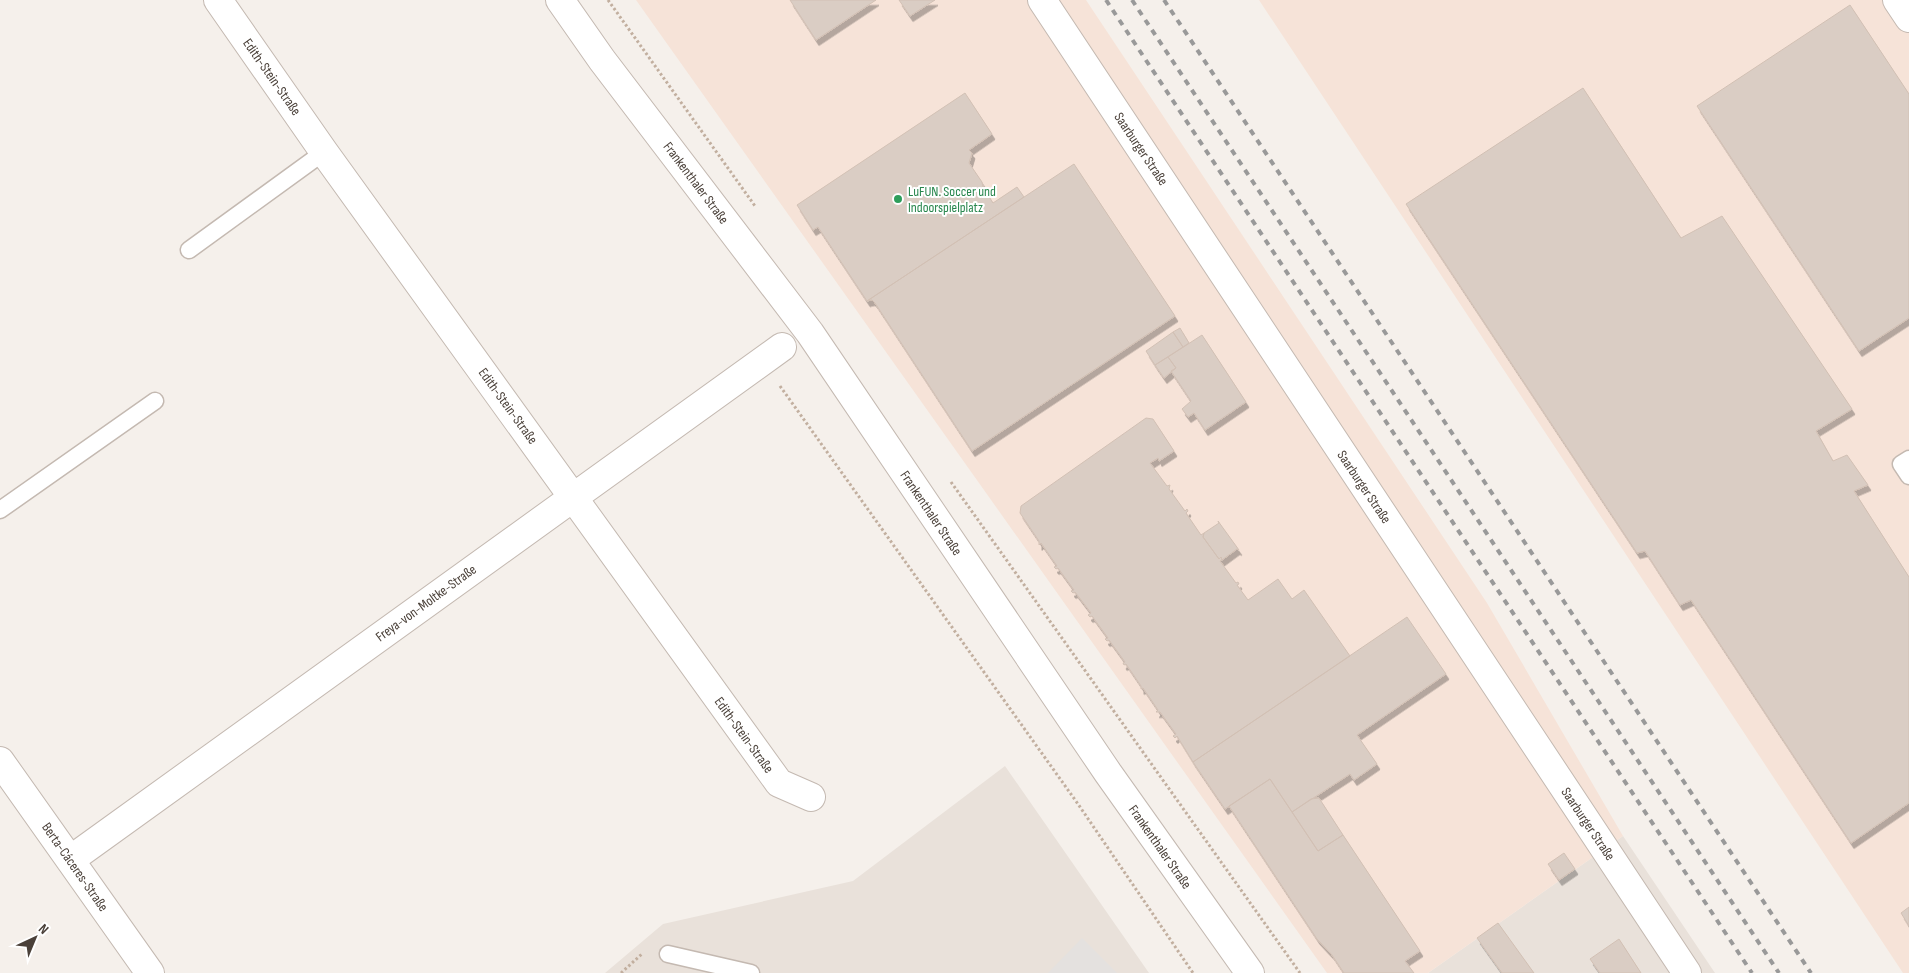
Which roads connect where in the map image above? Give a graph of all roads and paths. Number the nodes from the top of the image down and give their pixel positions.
1 (218, 0) edge
2 (560, 0) edge
3 (608, 0) edge
4 (1042, 0) edge
5 (1897, 0) edge
6 (1909, 18) edge
7 (324, 152) junction
8 (758, 211) dead end
9 (189, 250) dead end
10 (782, 347) joint
11 (155, 401) dead end
12 (1909, 459) edge
13 (1909, 476) edge
14 (948, 478) dead end
15 (574, 497) junction
16 (0, 510) edge
17 (0, 761) edge
18 (811, 797) dead end
19 (70, 860) junction
20 (668, 954) dead end
21 (150, 973) edge
22 (751, 973) edge
23 (1193, 973) edge
24 (1250, 973) edge
25 (1300, 973) edge
26 (1687, 973) edge

1 - 7 street, Edith-Stein-Straße
2 - 24 street, Frankenthaler Straße
3 - 8 path
4 - 26 street, Saarburger Straße
5 - 6 street
7 - 9 lane
7 - 15 street, Edith-Stein-Straße
10 - 15 street, Freya-von-Moltke-Straße
10 - 23 path
11 - 16 lane
12 - 13 lane
14 - 25 path
15 - 18 street, Edith-Stein-Straße
15 - 19 street, Freya-von-Moltke-Straße
17 - 19 street, Berta-Cáceres-Straße
19 - 21 street, Berta-Cáceres-Straße
20 - 22 lane

